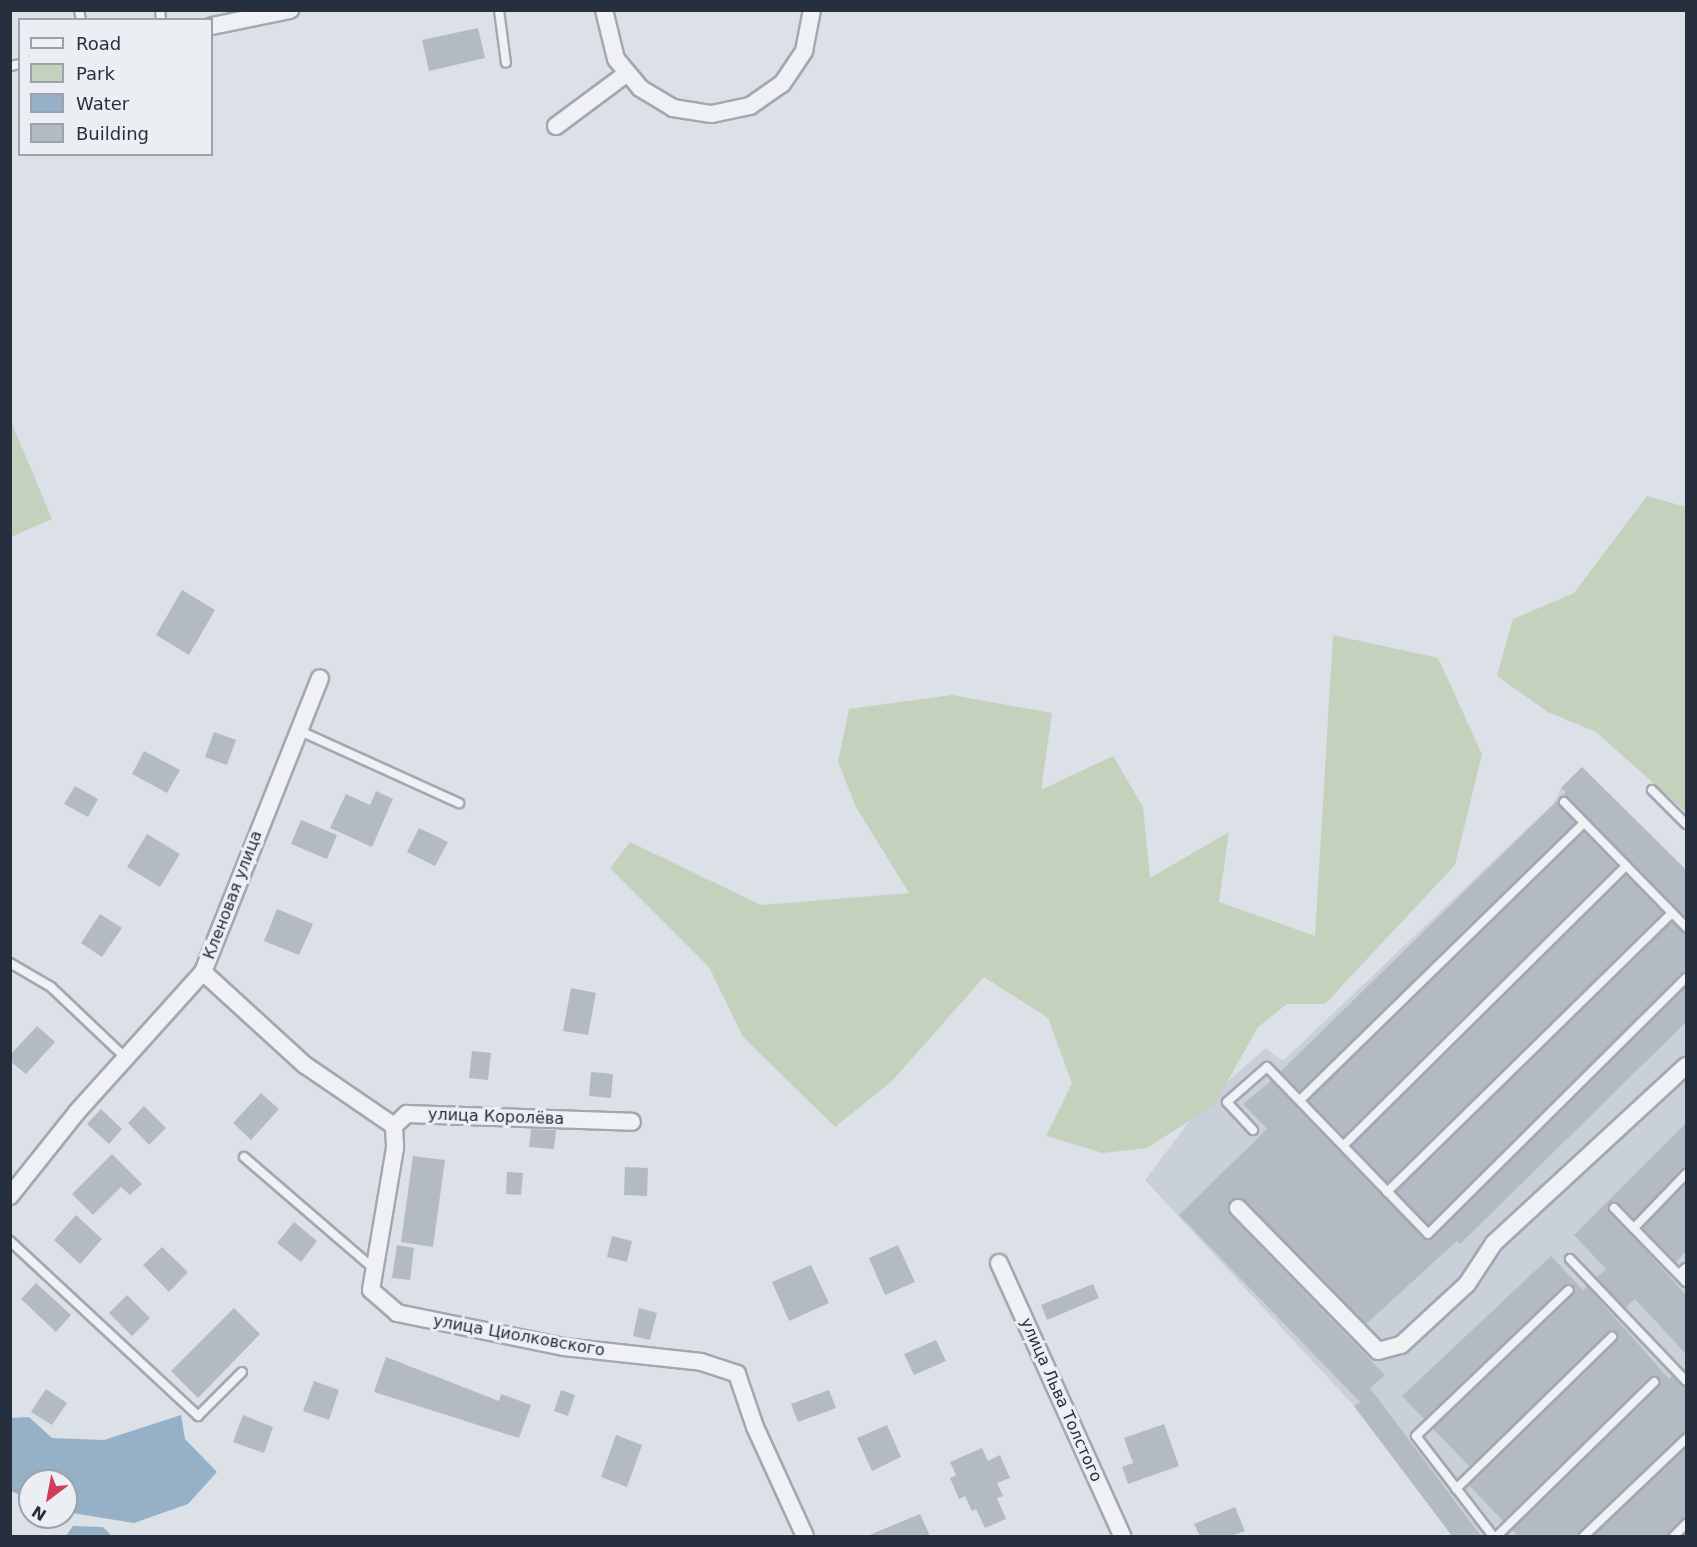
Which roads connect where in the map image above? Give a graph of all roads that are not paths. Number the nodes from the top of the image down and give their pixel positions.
1 (290, 10) edge
2 (499, 10) edge
3 (604, 10) edge
4 (812, 10) edge
5 (213, 26) edge
6 (506, 63) dead end
7 (626, 74) junction
8 (556, 126) dead end
9 (320, 678) dead end
10 (297, 729) junction
11 (1652, 790) dead end
12 (459, 802) dead end
13 (1564, 802) dead end
14 (1584, 823) junction
15 (1686, 824) edge
16 (1626, 866) junction
17 (1672, 913) junction
18 (1686, 927) edge
19 (10, 963) edge
20 (203, 972) junction
21 (1686, 978) edge
22 (127, 1059) junction
23 (1686, 1066) edge
24 (1301, 1099) junction
25 (632, 1122) dead end
26 (394, 1126) junction
27 (1253, 1130) dead end
28 (1344, 1145) junction
29 (244, 1157) dead end
30 (1686, 1174) edge
31 (1387, 1192) junction
32 (10, 1196) edge
33 (1238, 1208) dead end
34 (1614, 1208) dead end
35 (1634, 1228) junction
36 (10, 1241) edge
37 (1570, 1259) dead end
38 (999, 1263) dead end
39 (373, 1268) junction
40 (1686, 1268) edge
41 (1679, 1275) junction
42 (1686, 1282) edge
43 (1569, 1290) dead end
44 (1612, 1337) dead end
45 (242, 1372) dead end
46 (1686, 1381) edge
47 (1654, 1382) dead end
48 (1686, 1440) edge
49 (1456, 1489) junction
50 (1686, 1524) edge
51 (806, 1536) edge
52 (1122, 1536) edge
53 (1495, 1536) edge
54 (1584, 1536) edge
55 (1674, 1536) edge

1 - 5 street
2 - 6 lane
3 - 7 street
4 - 7 street
7 - 8 street
9 - 10 street, Кленовая улица
10 - 12 lane
10 - 20 street, Кленовая улица
11 - 15 lane
13 - 14 lane
14 - 16 lane
14 - 24 lane
16 - 17 lane
16 - 28 lane
17 - 18 lane
17 - 31 lane
19 - 22 lane
20 - 22 street, Кленовая улица
20 - 26 street
21 - 31 lane
22 - 32 street, Кленовая улица
23 - 33 street
24 - 27 lane
24 - 28 lane
25 - 26 street, улица Королёва
26 - 39 street, улица Циолковского
28 - 31 lane
29 - 39 lane
30 - 35 lane
34 - 35 lane
35 - 41 lane
36 - 45 lane
37 - 46 lane
38 - 52 street, улица Льва Толстого
39 - 51 street, улица Циолковского
40 - 41 lane
41 - 42 lane
43 - 49 lane
44 - 49 lane
47 - 53 lane
48 - 54 lane
49 - 53 lane
50 - 55 lane

